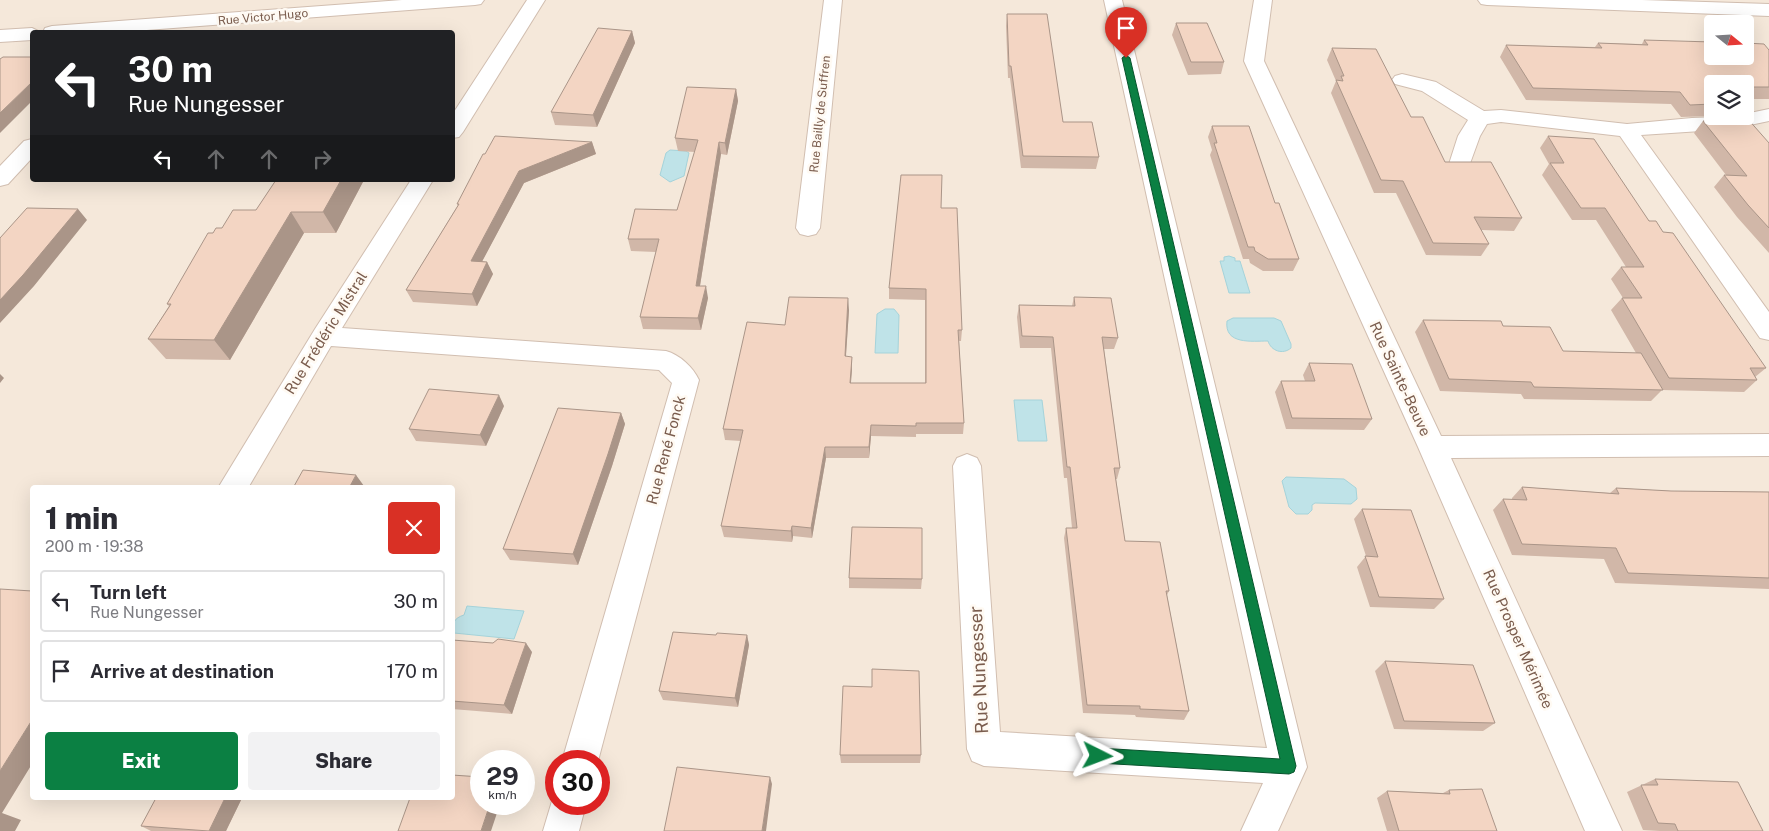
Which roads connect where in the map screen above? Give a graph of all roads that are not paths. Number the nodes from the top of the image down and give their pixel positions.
1 (475, 0) edge
2 (536, 0) edge
3 (833, 0) edge
4 (1113, 0) edge
5 (1263, 0) edge
6 (1487, 0) edge
7 (1510, 0) edge
8 (1769, 10) edge
9 (147, 29) edge
10 (115, 30) edge
11 (30, 34) edge
12 (0, 36) edge
13 (1402, 80) dead end
14 (1769, 115) edge
15 (1480, 118) junction
16 (1754, 118) edge
17 (1704, 124) edge
18 (1739, 125) edge
19 (455, 127) edge
20 (1627, 130) junction
21 (1769, 132) edge
22 (30, 148) edge
23 (1460, 164) edge
24 (0, 179) edge
25 (421, 182) edge
26 (808, 228) dead end
27 (1769, 331) edge
28 (324, 336) junction
29 (1769, 445) edge
30 (1432, 447) junction
31 (968, 466) dead end
32 (234, 485) edge
33 (583, 750) edge
34 (1289, 766) junction
35 (565, 815) edge
36 (561, 831) edge
37 (1259, 831) edge
38 (1604, 831) edge

1 - 9 street, Rue Victor Hugo
2 - 19 street
3 - 26 street, Rue Bailly de Suffren
4 - 34 street
5 - 30 street, Rue Sainte-Beuve
6 - 7 street
7 - 8 street
9 - 10 street, Rue Victor Hugo
11 - 12 street
13 - 15 street
14 - 16 street
15 - 20 street
15 - 23 street
17 - 20 street
18 - 21 street
20 - 27 street
22 - 24 street
25 - 28 street, Rue Frédéric Mistral
28 - 32 street, Rue Frédéric Mistral
28 - 33 street, Rue René Fonck
29 - 30 street, Rue Sainte-Beuve
30 - 38 street, Rue Prosper Mérimée
31 - 34 street, Rue Nungesser
34 - 37 street
35 - 36 street

